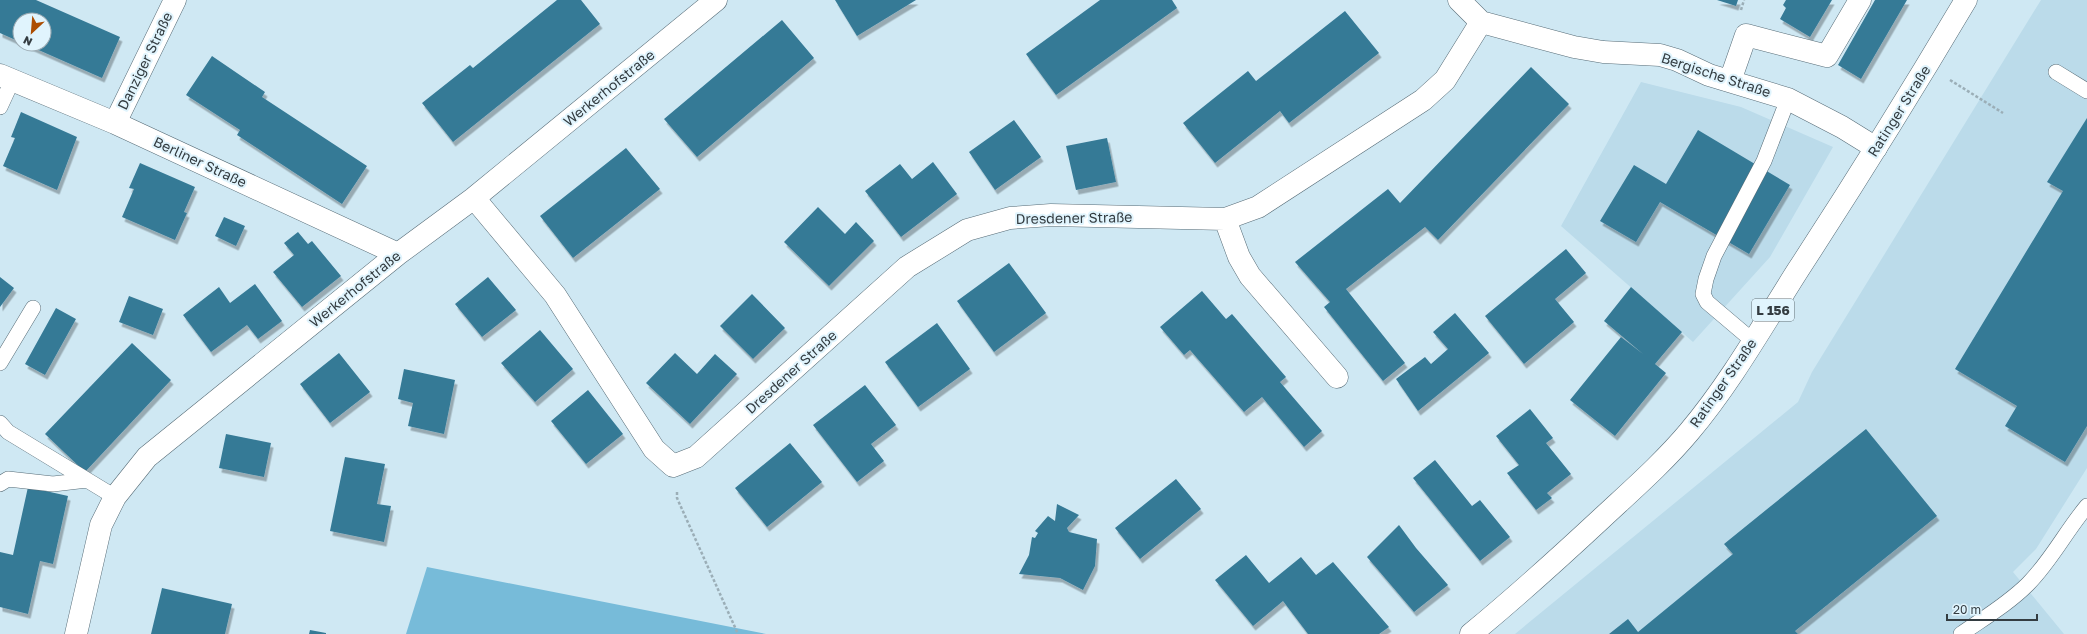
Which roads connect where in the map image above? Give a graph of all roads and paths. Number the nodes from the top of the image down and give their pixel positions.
1 (174, 0) edge
2 (716, 0) edge
3 (1460, 0) edge
4 (1860, 0) edge
5 (1966, 0) edge
6 (1481, 22) junction
7 (1927, 66) junction
8 (2056, 72) dead end
9 (6, 78) edge
10 (1730, 81) junction
11 (2087, 91) edge
12 (1788, 99) junction
13 (0, 107) edge
14 (2003, 113) dead end
15 (115, 123) junction
16 (1876, 148) junction
17 (474, 198) junction
18 (1225, 219) junction
19 (398, 254) junction
20 (33, 308) dead end
21 (1753, 341) junction
22 (0, 362) edge
23 (1337, 377) dead end
24 (0, 423) edge
25 (673, 466) junction
26 (87, 480) junction
27 (0, 484) edge
28 (115, 497) junction
29 (2087, 506) edge
30 (76, 634) edge
31 (738, 634) edge
32 (1470, 634) edge
33 (1962, 634) edge

1 - 15 street, Danziger Straße
2 - 17 street, Werkerhofstraße
3 - 6 street
4 - 10 street
5 - 7 street, Ratinger Straße / L 156
6 - 10 street, Bergische Straße
6 - 18 street, Dresdener Straße
7 - 14 path
7 - 16 street, Ratinger Straße / L 156
8 - 11 lane
9 - 13 lane
9 - 15 street, Berliner Straße
10 - 12 street, Bergische Straße
12 - 16 street, Bergische Straße
12 - 21 lane
15 - 19 street, Berliner Straße
16 - 21 street, Ratinger Straße / L 156
17 - 19 street, Werkerhofstraße
17 - 25 street
18 - 23 street
18 - 25 street, Dresdener Straße
19 - 28 street, Werkerhofstraße
20 - 22 lane
21 - 32 street, Ratinger Straße / L 156
24 - 26 lane
25 - 31 path
26 - 27 lane
26 - 28 lane
28 - 30 street, Werkerhofstraße
29 - 33 lane

